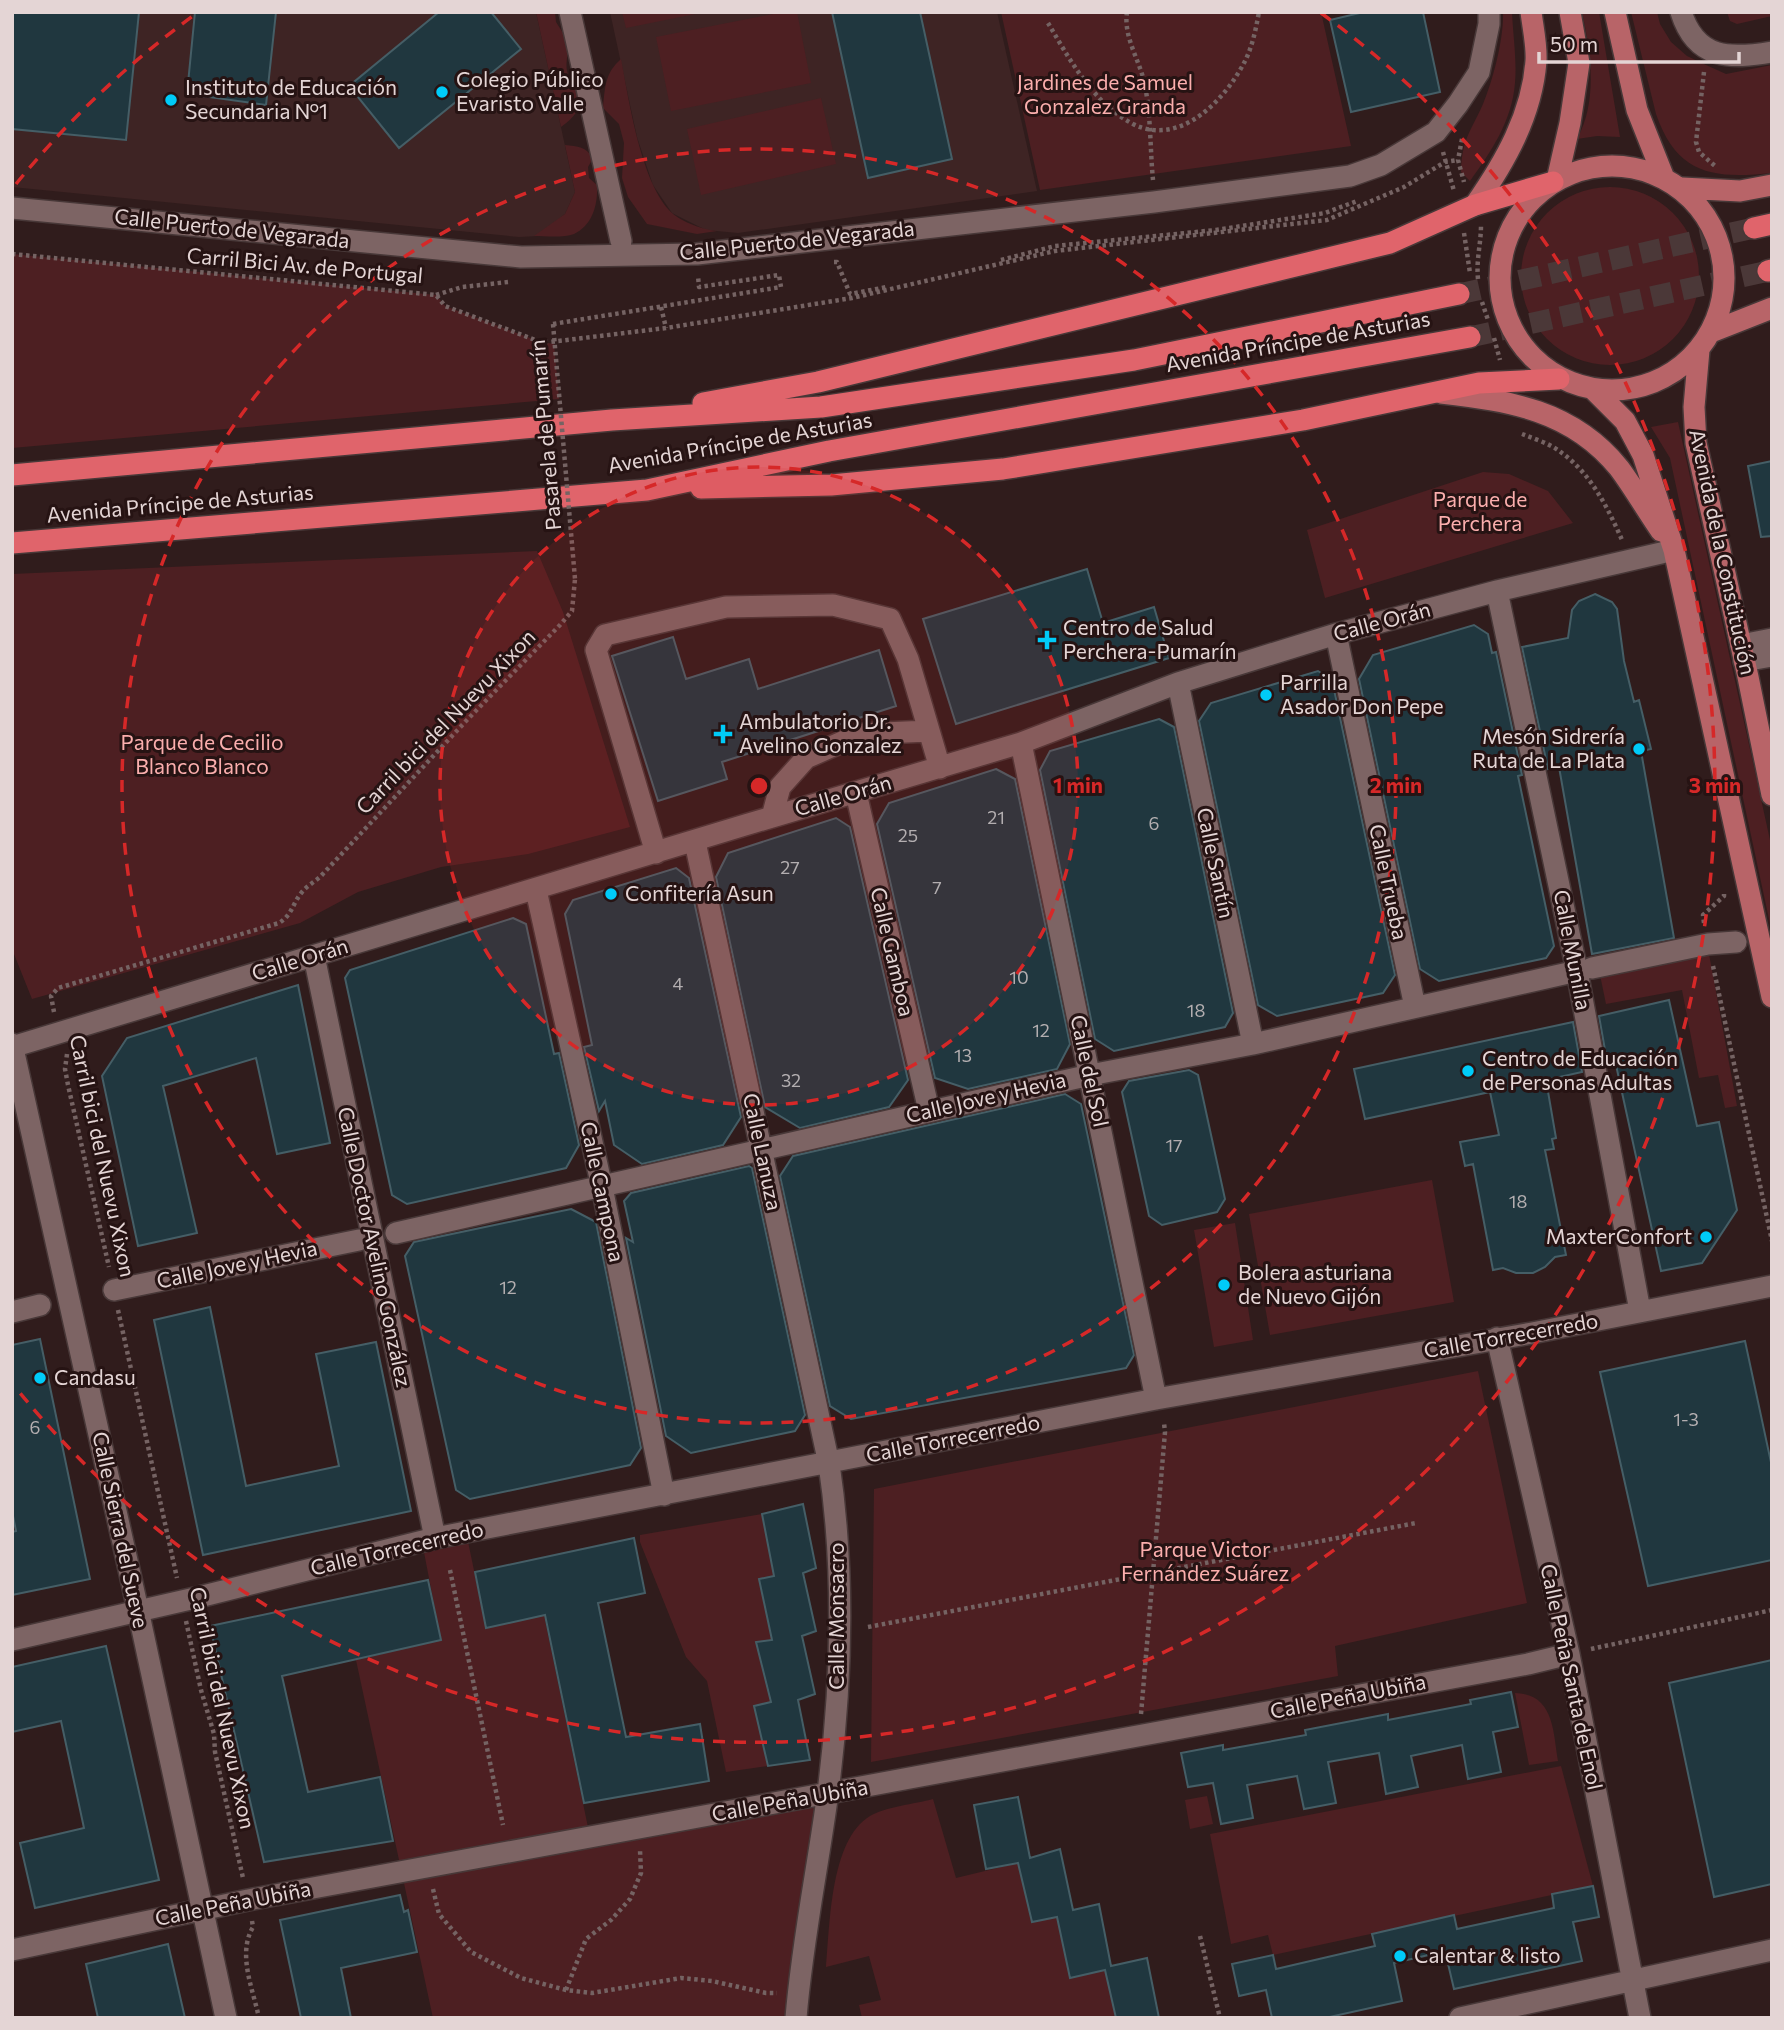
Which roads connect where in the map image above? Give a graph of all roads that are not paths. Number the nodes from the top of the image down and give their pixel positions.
1 (570, 12) edge
2 (1489, 12) edge
3 (1531, 12) edge
4 (1570, 12) edge
5 (1615, 12) edge
6 (1681, 14) edge
7 (1772, 51) edge
8 (1555, 181) junction
9 (1673, 183) junction
10 (1772, 185) edge
11 (12, 208) edge
12 (1468, 209) junction
13 (621, 241) dead end
14 (1470, 287) tunnel mouth
15 (1772, 308) edge
16 (1470, 337) tunnel mouth
17 (1705, 341) junction
18 (1559, 379) junction
19 (1594, 390) junction
20 (1433, 392) junction
21 (612, 420) junction
22 (12, 475) edge
23 (646, 490) junction
24 (12, 543) edge
25 (1674, 550) junction
26 (1497, 591) junction
27 (1336, 634) junction
28 (1772, 639) edge
29 (1743, 653) junction
30 (1772, 656) edge
31 (1178, 683) junction
32 (929, 732) junction
33 (1021, 743) junction
34 (940, 768) junction
35 (856, 793) junction
36 (1772, 796) edge
37 (772, 817) junction
38 (695, 842) junction
39 (656, 853) junction
40 (536, 890) junction
41 (1735, 942) dead end
42 (314, 956) junction
43 (1585, 970) junction
44 (1772, 997) edge
45 (1415, 1007) junction
46 (1253, 1044) junction
47 (13, 1046) edge
48 (1090, 1075) junction
49 (929, 1111) junction
50 (761, 1149) junction
51 (602, 1187) junction
52 (396, 1233) dead end
53 (359, 1240) dead end
54 (114, 1290) road end
55 (1771, 1291) edge
56 (40, 1305) dead end
57 (1640, 1311) junction
58 (12, 1312) edge
59 (1497, 1338) junction
60 (1156, 1399) junction
61 (829, 1464) junction
62 (664, 1495) junction
63 (435, 1538) junction
64 (138, 1610) junction
65 (12, 1640) edge
66 (1569, 1654) junction
67 (828, 1794) junction
68 (201, 1909) junction
69 (12, 1950) edge
70 (1772, 1950) edge
71 (1633, 1980) junction
72 (226, 2018) edge
73 (796, 2018) edge
74 (1460, 2018) edge
75 (1640, 2018) edge

1 - 13 street
2 - 11 street, Calle Puerto de Vegarada
3 - 12 main road
4 - 8 main road
5 - 9 main road
6 - 7 street
8 - 9 main road
8 - 12 highway
8 - 18 main road
9 - 10 main road
9 - 17 main road
12 - 21 highway
14 - 21 highway, Avenida Príncipe de Asturias
15 - 17 main road
16 - 23 highway, Avenida Príncipe de Asturias
17 - 19 main road
17 - 29 main road, Avenida de la Constitución
18 - 19 main road
18 - 20 highway
19 - 25 main road
20 - 23 highway
20 - 25 main road
21 - 22 highway, Avenida Príncipe de Asturias
23 - 24 highway, Avenida Príncipe de Asturias
25 - 26 street, Calle Orán
25 - 44 main road
26 - 27 street, Calle Orán
26 - 43 street, Calle Munilla
27 - 31 street, Calle Orán
27 - 45 street, Calle Trueba
28 - 29 street
29 - 30 street
29 - 36 main road, Avenida de la Constitución
31 - 33 street, Calle Orán
31 - 46 street, Calle Santín
32 - 34 street
32 - 37 street
32 - 39 street
33 - 34 street, Calle Orán
33 - 48 street, Calle del Sol
34 - 35 street, Calle Orán
35 - 37 street, Calle Orán
35 - 49 street, Calle Gamboa
37 - 38 street, Calle Orán
38 - 39 street, Calle Orán
38 - 50 street, Calle Lanuza
39 - 40 street, Calle Orán
40 - 42 street, Calle Orán
40 - 51 street, Calle Campona
41 - 43 street, Calle Jove y Hevia
42 - 47 street, Calle Orán
42 - 63 street, Calle Doctor Avelino González
43 - 45 street, Calle Jove y Hevia
43 - 57 street, Calle Munilla
45 - 46 street, Calle Jove y Hevia
46 - 48 street, Calle Jove y Hevia
47 - 64 street, Calle Sierra del Sueve
48 - 49 street, Calle Jove y Hevia
48 - 60 street, Calle del Sol
49 - 50 street, Calle Jove y Hevia
50 - 51 street, Calle Jove y Hevia
50 - 61 street, Calle Lanuza
51 - 52 street, Calle Jove y Hevia
51 - 62 street, Calle Campona
53 - 54 street, Calle Jove y Hevia
55 - 57 street, Calle Torrecerredo
56 - 58 street
57 - 59 street, Calle Torrecerredo
59 - 60 street, Calle Torrecerredo
59 - 66 street, Calle Peña Santa de Enol
60 - 61 street, Calle Torrecerredo
61 - 62 street, Calle Torrecerredo
61 - 67 street, Calle Monsacro
62 - 63 street, Calle Torrecerredo
63 - 64 street, Calle Torrecerredo
64 - 65 street, Calle Torrecerredo
64 - 68 street, Calle Sierra del Sueve
66 - 67 street, Calle Peña Ubiña
66 - 71 street, Calle Peña Santa de Enol
67 - 68 street, Calle Peña Ubiña
67 - 73 street, Calle Monsacro
68 - 69 street, Calle Peña Ubiña
68 - 72 street, Calle Sierra del Sueve
70 - 71 street
71 - 74 street
71 - 75 street, Calle Peña Santa de Enol

